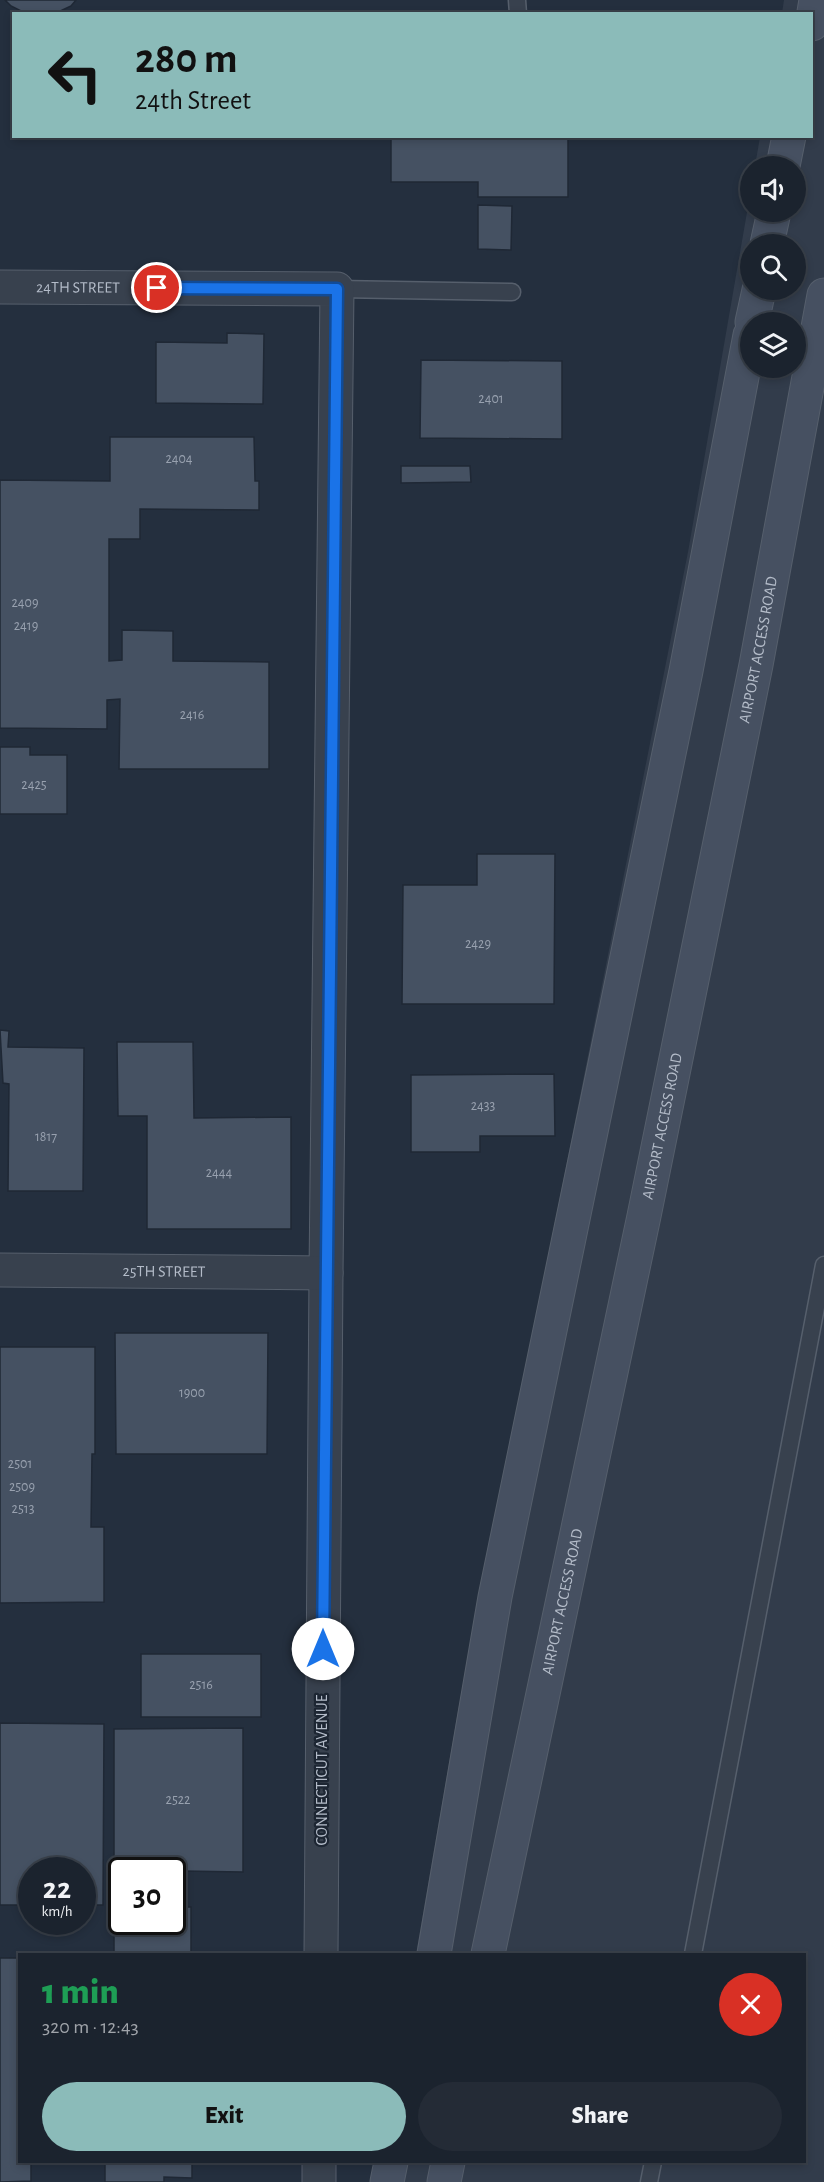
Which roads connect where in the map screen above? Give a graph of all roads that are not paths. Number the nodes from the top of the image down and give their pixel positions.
1 (816, 0) edge
2 (813, 18) edge
3 (789, 138) edge
4 (785, 156) edge
5 (0, 287) edge
6 (337, 289) junction
7 (512, 292) dead end
8 (824, 295) edge
9 (742, 378) edge
10 (824, 1265) edge
11 (0, 1270) edge
12 (326, 1273) junction
13 (321, 1953) edge
14 (434, 1953) edge
15 (488, 1953) edge
16 (693, 1953) edge
17 (319, 2163) edge
18 (391, 2163) edge
19 (448, 2163) edge
20 (653, 2163) edge
21 (319, 2182) edge
22 (387, 2182) edge
23 (444, 2182) edge
24 (649, 2182) edge

1 - 2 main road
3 - 4 main road
5 - 6 street, 24TH STREET
6 - 7 lane
6 - 12 street, CONNECTICUT AVENUE
8 - 15 main road, AIRPORT ACCESS ROAD
9 - 14 main road
10 - 16 lane
11 - 12 street, 25TH STREET
12 - 13 street, CONNECTICUT AVENUE
17 - 21 street
18 - 22 main road
19 - 23 main road
20 - 24 lane

